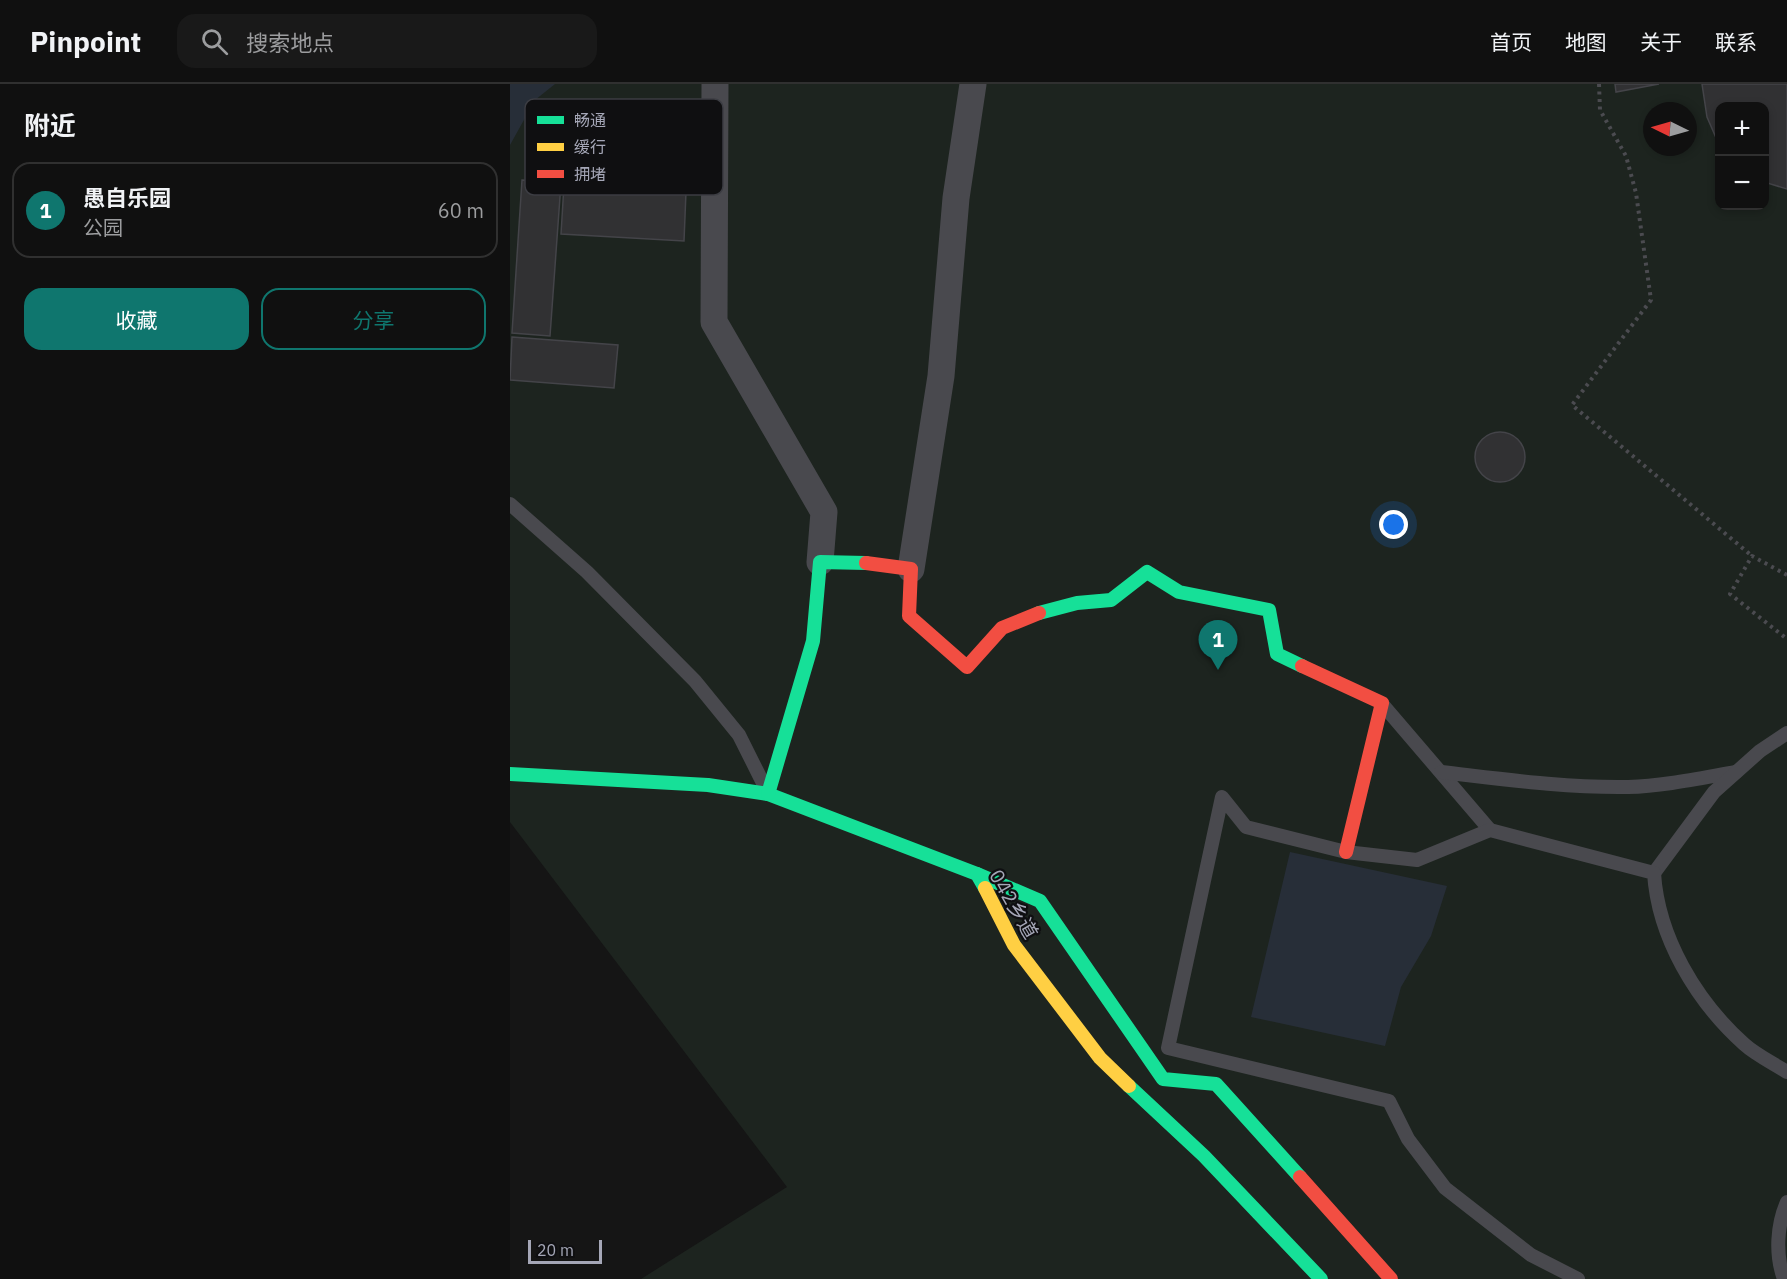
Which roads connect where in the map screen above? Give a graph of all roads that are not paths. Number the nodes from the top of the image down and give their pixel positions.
1 (715, 84) edge
2 (973, 84) edge
3 (715, 99) edge
4 (715, 195) edge
5 (510, 504) edge
6 (820, 562) junction
7 (911, 568) junction
8 (1382, 703) junction
9 (1787, 733) edge
10 (1441, 772) junction
11 (1737, 772) junction
12 (510, 774) edge
13 (768, 794) junction
14 (1490, 830) junction
15 (1346, 852) junction
16 (1654, 873) junction
17 (977, 874) junction
18 (1787, 1072) edge
19 (1787, 1202) edge
20 (1321, 1279) edge
21 (1391, 1279) edge
22 (1578, 1279) edge
23 (1784, 1279) edge

1 - 3 street
2 - 7 street
4 - 6 street
5 - 13 lane
6 - 7 street
6 - 13 street
7 - 8 street
8 - 10 lane
8 - 15 street
9 - 11 lane
10 - 11 lane
10 - 14 lane
11 - 16 lane
12 - 13 street, 042乡道
13 - 17 street, 042乡道
14 - 15 lane
14 - 16 lane
15 - 22 lane
16 - 18 lane
17 - 20 street, 042乡道
17 - 21 street
19 - 23 lane

